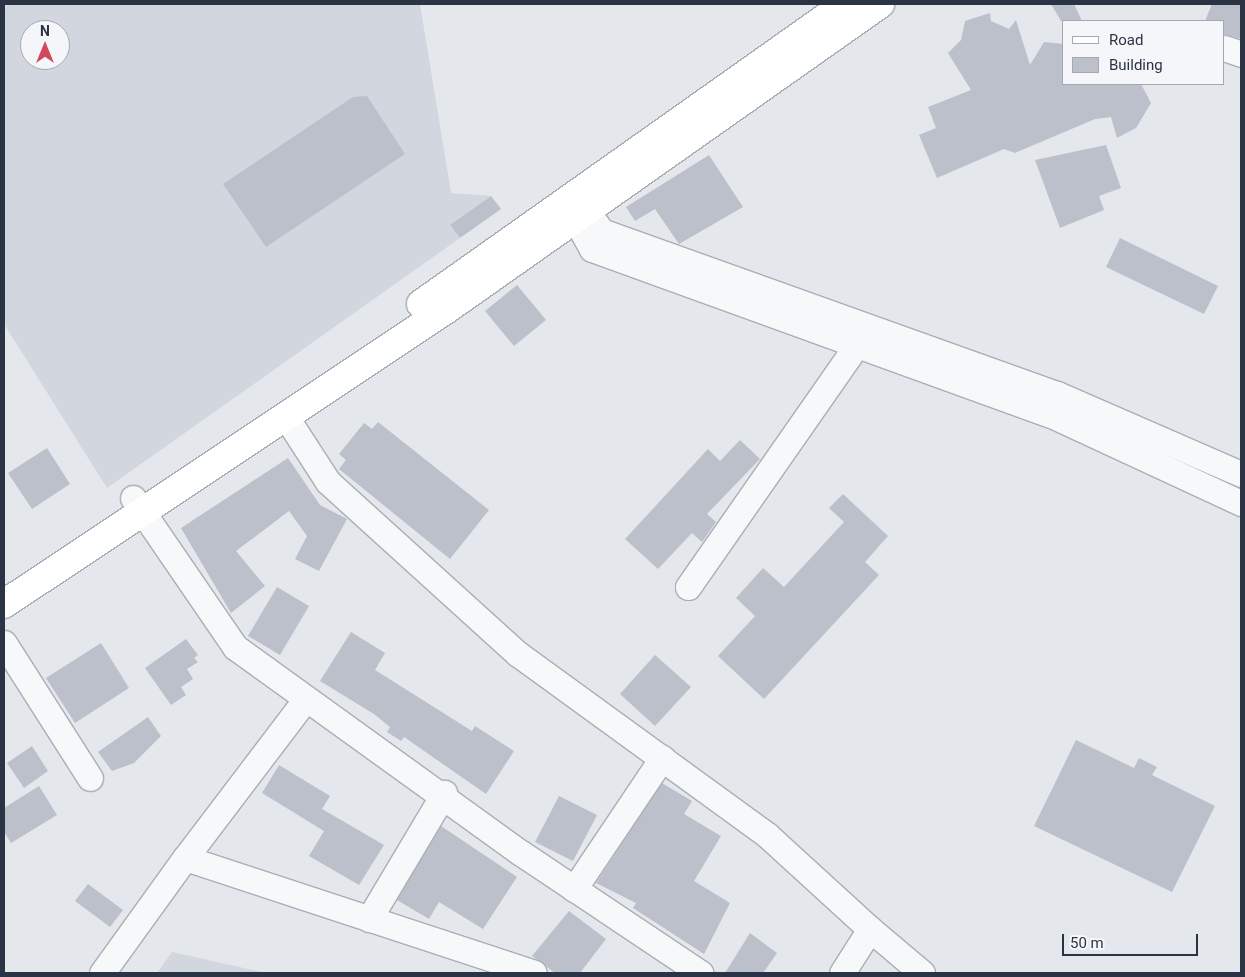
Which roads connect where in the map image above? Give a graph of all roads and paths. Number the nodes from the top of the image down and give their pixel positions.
1 (844, 4) edge
2 (880, 4) edge
3 (1225, 48) edge
4 (1241, 54) edge
5 (575, 205) junction
6 (859, 334) junction
7 (286, 417) junction
8 (1241, 474) edge
9 (1241, 503) edge
10 (137, 504) junction
11 (4, 582) edge
12 (688, 587) dead end
13 (4, 604) edge
14 (4, 643) edge
15 (305, 700) junction
16 (662, 758) junction
17 (90, 778) dead end
18 (444, 793) junction
19 (184, 858) junction
20 (574, 889) junction
21 (369, 919) junction
22 (870, 929) junction
23 (102, 973) edge
24 (534, 973) edge
25 (700, 973) edge
26 (842, 973) edge
27 (922, 973) edge

1 - 5 main road
2 - 5 main road
3 - 4 street
5 - 6 street
5 - 7 main road
5 - 10 main road
6 - 8 street
6 - 9 street
6 - 12 street
7 - 10 main road
7 - 16 street
10 - 11 main road
10 - 13 main road
10 - 15 street
14 - 17 street
15 - 18 street
15 - 19 street
16 - 20 street
16 - 22 street
18 - 20 street
18 - 21 street
19 - 21 street
19 - 23 street
20 - 25 street
21 - 24 street
22 - 26 street
22 - 27 street

